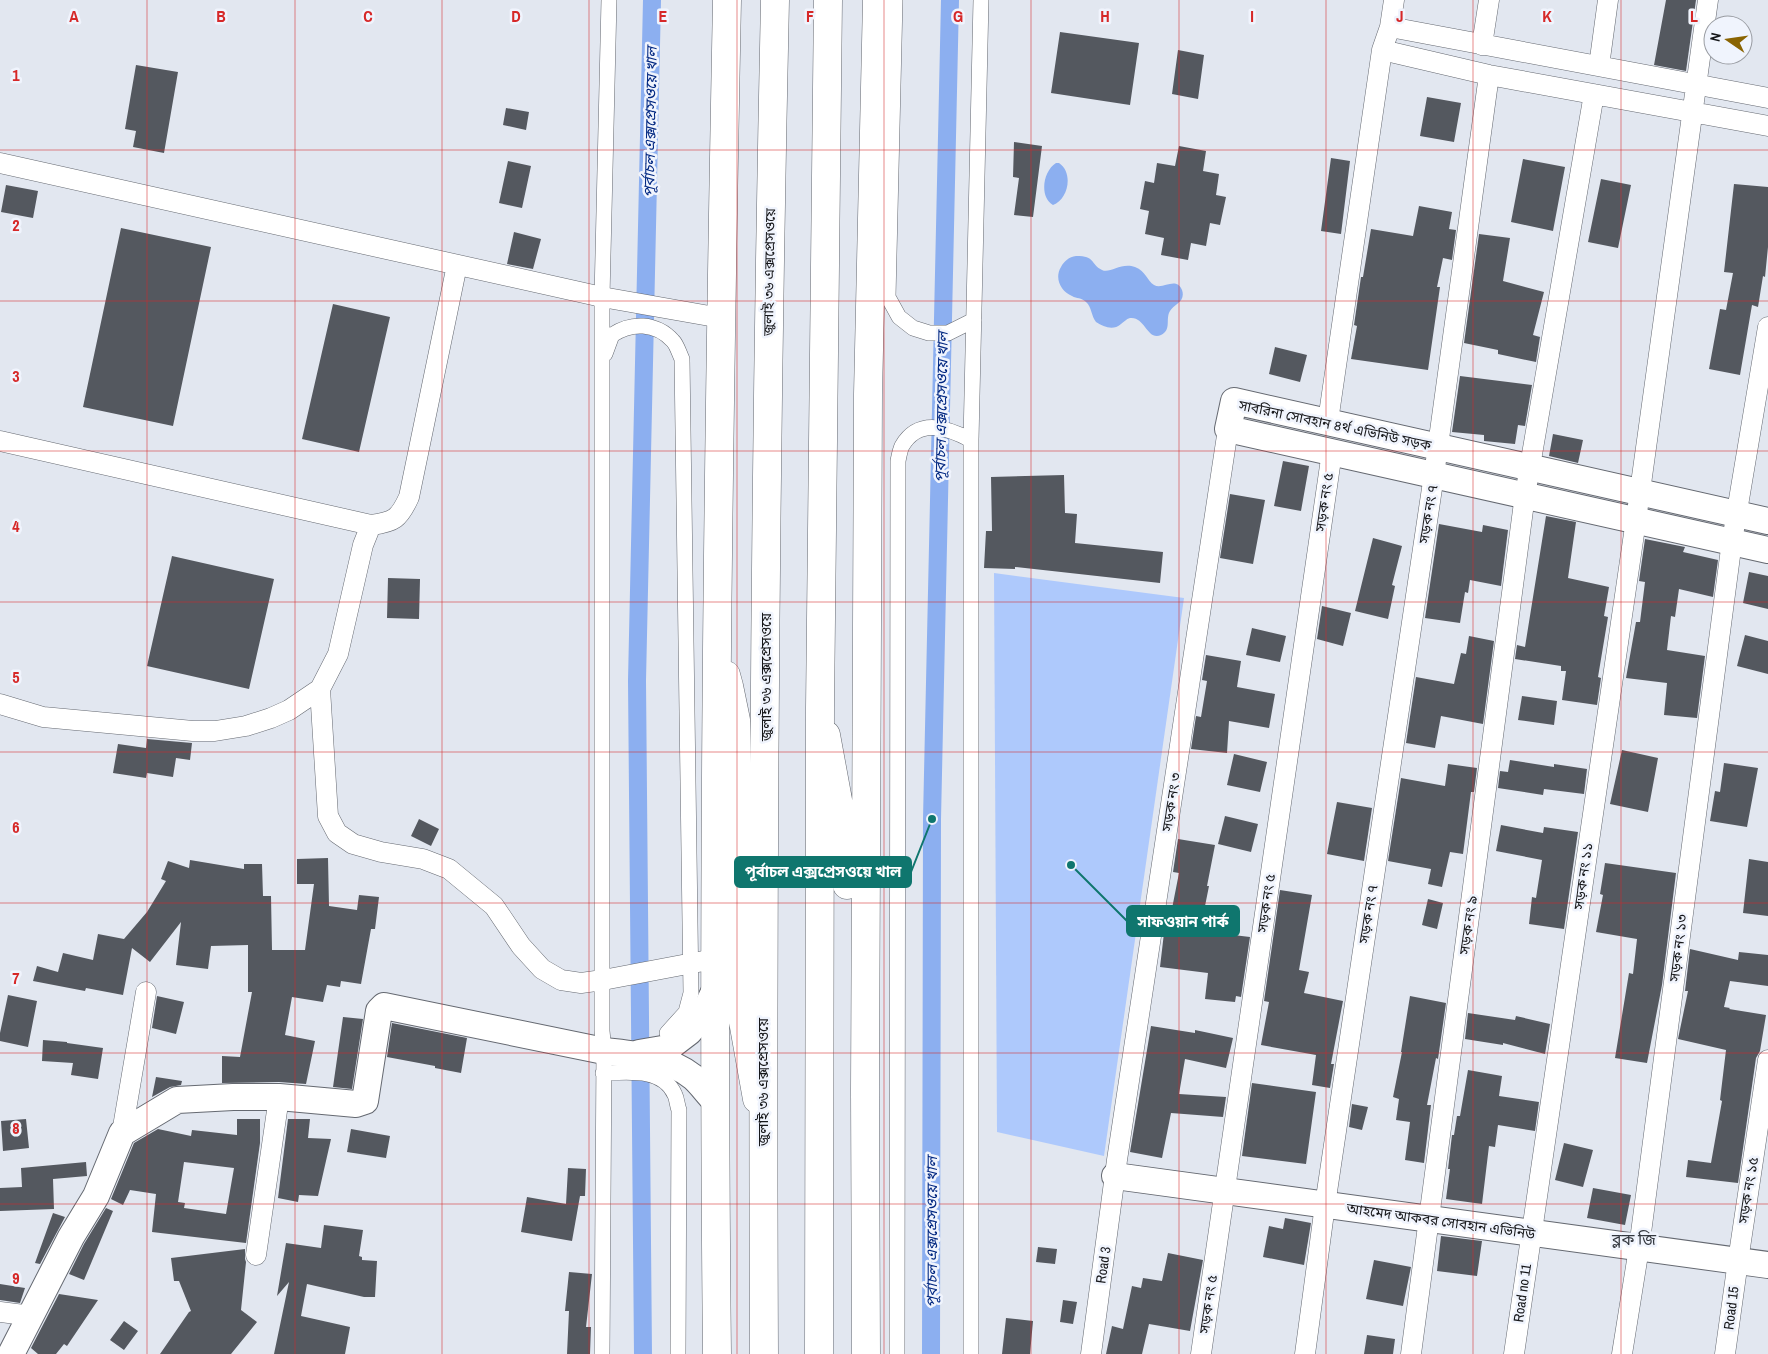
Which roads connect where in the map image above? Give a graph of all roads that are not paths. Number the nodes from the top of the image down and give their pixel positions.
1 (610, 0) edge
2 (727, 0) edge
3 (774, 0) edge
4 (828, 0) edge
5 (878, 0) edge
6 (895, 0) edge
7 (981, 0) edge
8 (1394, 0) edge
9 (1489, 0) edge
10 (1608, 0) edge
11 (1708, 0) edge
12 (1390, 27) junction
13 (1482, 45) junction
14 (1382, 50) junction
15 (1599, 66) junction
16 (1489, 74) junction
17 (1696, 84) junction
18 (1594, 94) junction
19 (1768, 98) edge
20 (1692, 112) junction
21 (1768, 126) edge
22 (0, 163) edge
23 (456, 265) junction
24 (602, 297) junction
25 (721, 318) junction
26 (974, 320) junction
27 (1768, 327) edge
28 (602, 362) junction
29 (1333, 422) junction
30 (1228, 429) junction
31 (971, 440) junction
32 (0, 441) edge
33 (1438, 447) junction
34 (1332, 452) junction
35 (1530, 468) junction
36 (1434, 475) junction
37 (1640, 492) junction
38 (1525, 495) junction
39 (1736, 514) junction
40 (1636, 520) junction
41 (1768, 521) edge
42 (371, 525) junction
43 (1732, 541) junction
44 (1768, 550) edge
45 (716, 648) junction
46 (320, 688) junction
47 (0, 704) edge
48 (820, 707) junction
49 (714, 959) junction
50 (146, 992) dead end
51 (714, 992) junction
52 (678, 1032) junction
53 (636, 1054) junction
54 (1768, 1060) edge
55 (603, 1062) junction
56 (865, 1091) junction
57 (279, 1097) junction
58 (714, 1100) junction
59 (763, 1127) junction
60 (122, 1132) junction
61 (1116, 1168) junction
62 (1226, 1183) junction
63 (1326, 1197) junction
64 (1430, 1211) junction
65 (1532, 1225) junction
66 (1640, 1240) junction
67 (1768, 1249) edge
68 (1739, 1253) junction
69 (256, 1254) dead end
70 (1768, 1265) edge
71 (0, 1312) edge
72 (32, 1316) junction
73 (11, 1354) edge
74 (602, 1354) edge
75 (678, 1354) edge
76 (716, 1354) edge
77 (764, 1354) edge
78 (818, 1354) edge
79 (866, 1354) edge
80 (897, 1354) edge
81 (971, 1354) edge
82 (1091, 1354) edge
83 (1201, 1354) edge
84 (1305, 1354) edge
85 (1411, 1354) edge
86 (1514, 1354) edge
87 (1622, 1354) edge
88 (1725, 1354) edge

1 - 24 street
2 - 25 main road
3 - 59 main road, জুলাই ৩৬ এক্সপ্রেসওয়ে
4 - 48 main road
5 - 56 main road
6 - 26 street
7 - 26 street
8 - 12 street
9 - 13 street
10 - 15 street
11 - 17 street, সড়ক নং ১১
12 - 13 street
12 - 14 street
13 - 15 street
14 - 16 street
14 - 29 street
15 - 17 street
16 - 18 street
16 - 33 street, সড়ক নং ৭
17 - 19 street
17 - 20 street, সড়ক নং ১১
18 - 20 street
18 - 35 street, সড়ক নং ৯
20 - 21 street
20 - 37 street, সড়ক নং ১১
22 - 23 street
23 - 24 street
23 - 42 street
24 - 25 street
24 - 28 street
25 - 45 main road
26 - 31 street
27 - 39 street, সড়ক নং ১৩
28 - 52 street
28 - 55 street
29 - 30 street, সাবরিনা সোবহান ৪র্থ এভিনিউ সড়ক
29 - 33 street, সাবরিনা সোবহান ৪র্থ এভিনিউ সড়ক
29 - 34 street
30 - 34 street, সাবরিনা সোবহান ৪র্থ এভিনিউ সড়ক
30 - 61 street, সড়ক নং ৩
31 - 80 street
31 - 81 street
32 - 42 street
33 - 35 street, সাবরিনা সোবহান ৪র্থ এভিনিউ সড়ক
33 - 36 street, সড়ক নং ৭
34 - 36 street, সাবরিনা সোবহান ৪র্থ এভিনিউ সড়ক
34 - 62 street, সড়ক নং ৫
35 - 37 street, সাবরিনা সোবহান ৪র্থ এভিনিউ সড়ক
35 - 38 street, সড়ক নং ৯
36 - 38 street, সাবরিনা সোবহান ৪র্থ এভিনিউ সড়ক
36 - 63 street, সড়ক নং ৭
37 - 39 street, সাবরিনা সোবহান ৪র্থ এভিনিউ সড়ক
37 - 40 street, সড়ক নং ১১
38 - 40 street, সাবরিনা সোবহান ৪র্থ এভিনিউ সড়ক
38 - 64 street, সড়ক নং ৯
39 - 41 street, সাবরিনা সোবহান ৪র্থ এভিনিউ সড়ক
39 - 43 street, সড়ক নং ১৩
40 - 43 street, সাবরিনা সোবহান ৪র্থ এভিনিউ সড়ক
40 - 65 street, সড়ক নং ১১
42 - 46 street
43 - 44 street, সাবরিনা সোবহান ৪র্থ এভিনিউ সড়ক
43 - 66 street, সড়ক নং ১৩
45 - 49 main road
45 - 59 main road
46 - 47 street
46 - 49 street
48 - 56 main road
48 - 78 main road
49 - 51 main road
50 - 60 street
51 - 52 street
51 - 58 main road
52 - 53 street
53 - 55 street
53 - 58 street
54 - 68 street, সড়ক নং ১৫
55 - 57 street
55 - 74 street
55 - 75 street
56 - 79 main road
57 - 60 street
57 - 69 street
58 - 76 main road
59 - 77 main road, জুলাই ৩৬ এক্সপ্রেসওয়ে
60 - 72 street
61 - 62 street, আহমেদ আকবর সোবহান এভিনিউ
61 - 82 street, Road 3
62 - 63 street, আহমেদ আকবর সোবহান এভিনিউ
62 - 83 street, সড়ক নং ৫
63 - 64 street, আহমেদ আকবর সোবহান এভিনিউ
63 - 84 street, সড়ক নং ৭
64 - 65 street, আহমেদ আকবর সোবহান এভিনিউ
64 - 85 street, সড়ক নং ৯
65 - 66 street, আহমেদ আকবর সোবহান এভিনিউ
65 - 86 street, Road no 11
66 - 68 street, আহমেদ আকবর সোবহান এভিনিউ
66 - 87 street, সড়ক নং ১৩
67 - 68 street, আহমেদ আকবর সোবহান এভিনিউ
68 - 70 street, আহমেদ আকবর সোবহান এভিনিউ
68 - 88 street, Road 15
71 - 72 street
72 - 73 street

